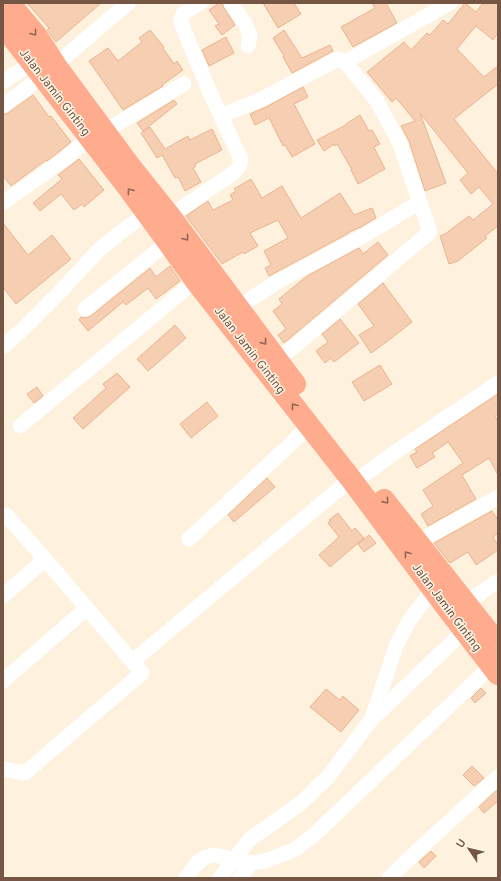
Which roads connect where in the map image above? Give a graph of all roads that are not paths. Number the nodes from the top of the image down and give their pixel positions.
1 (9, 3) edge
2 (128, 3) edge
3 (200, 3) edge
4 (231, 3) edge
5 (450, 3) edge
6 (3, 25) edge
7 (248, 46) dead end
8 (345, 62) junction
9 (44, 68) junction
10 (3, 82) edge
11 (184, 84) dead end
12 (3, 106) edge
13 (221, 116) junction
14 (97, 134) junction
15 (420, 202) junction
16 (3, 203) edge
17 (147, 213) junction
18 (170, 216) junction
19 (168, 242) junction
20 (195, 280) junction
21 (238, 307) junction
22 (85, 309) dead end
23 (3, 347) edge
24 (278, 360) junction
25 (498, 383) edge
26 (308, 425) junction
27 (20, 426) dead end
28 (358, 477) junction
29 (498, 497) edge
30 (3, 517) edge
31 (190, 539) dead end
32 (418, 542) junction
33 (45, 558) junction
34 (498, 581) edge
35 (433, 589) junction
36 (3, 596) edge
37 (466, 603) junction
38 (87, 608) junction
39 (464, 631) junction
40 (498, 643) edge
41 (133, 661) junction
42 (495, 670) edge
43 (3, 681) edge
44 (371, 720) junction
45 (3, 769) edge
46 (498, 777) edge
47 (234, 859) junction
48 (251, 863) junction
49 (186, 878) edge
50 (220, 878) edge
51 (240, 878) edge
52 (389, 878) edge

1 -> 9 highway, Jalan Jamin Ginting
2 - 9 street
3 - 13 street
4 - 7 street
5 - 8 street
6 - 9 highway, Jalan Jamin Ginting
8 - 13 street
8 - 15 street
9 - 10 street
9 - 12 street
9 - 14 highway, Jalan Jamin Ginting
11 - 14 street
13 - 18 street
14 - 16 street
17 -> 14 highway, Jalan Jamin Ginting
14 - 18 highway, Jalan Jamin Ginting
15 - 21 street
15 - 24 street
17 - 19 highway, Jalan Jamin Ginting
17 - 23 street
18 -> 21 highway, Jalan Jamin Ginting
19 - 20 highway, Jalan Jamin Ginting
19 - 22 street
26 -> 20 highway, Jalan Jamin Ginting
20 - 27 street
21 -> 24 highway, Jalan Jamin Ginting
24 - 28 highway, Jalan Jamin Ginting
25 - 28 street
26 - 28 highway, Jalan Jamin Ginting
26 - 31 street
28 -> 32 highway, Jalan Jamin Ginting
35 -> 28 highway, Jalan Jamin Ginting
28 - 41 street
29 - 32 street
30 - 33 street
32 - 37 highway, Jalan Jamin Ginting
33 - 36 street
33 - 38 street
34 - 37 street
35 - 39 highway, Jalan Jamin Ginting
35 - 44 street
37 - 40 highway, Jalan Jamin Ginting
38 - 41 street
38 - 43 street
39 - 42 highway, Jalan Jamin Ginting
39 - 44 street
41 - 45 street
42 - 48 street
44 - 47 street
46 - 52 street
47 - 48 street
47 - 49 street
47 - 50 street
48 - 51 street

